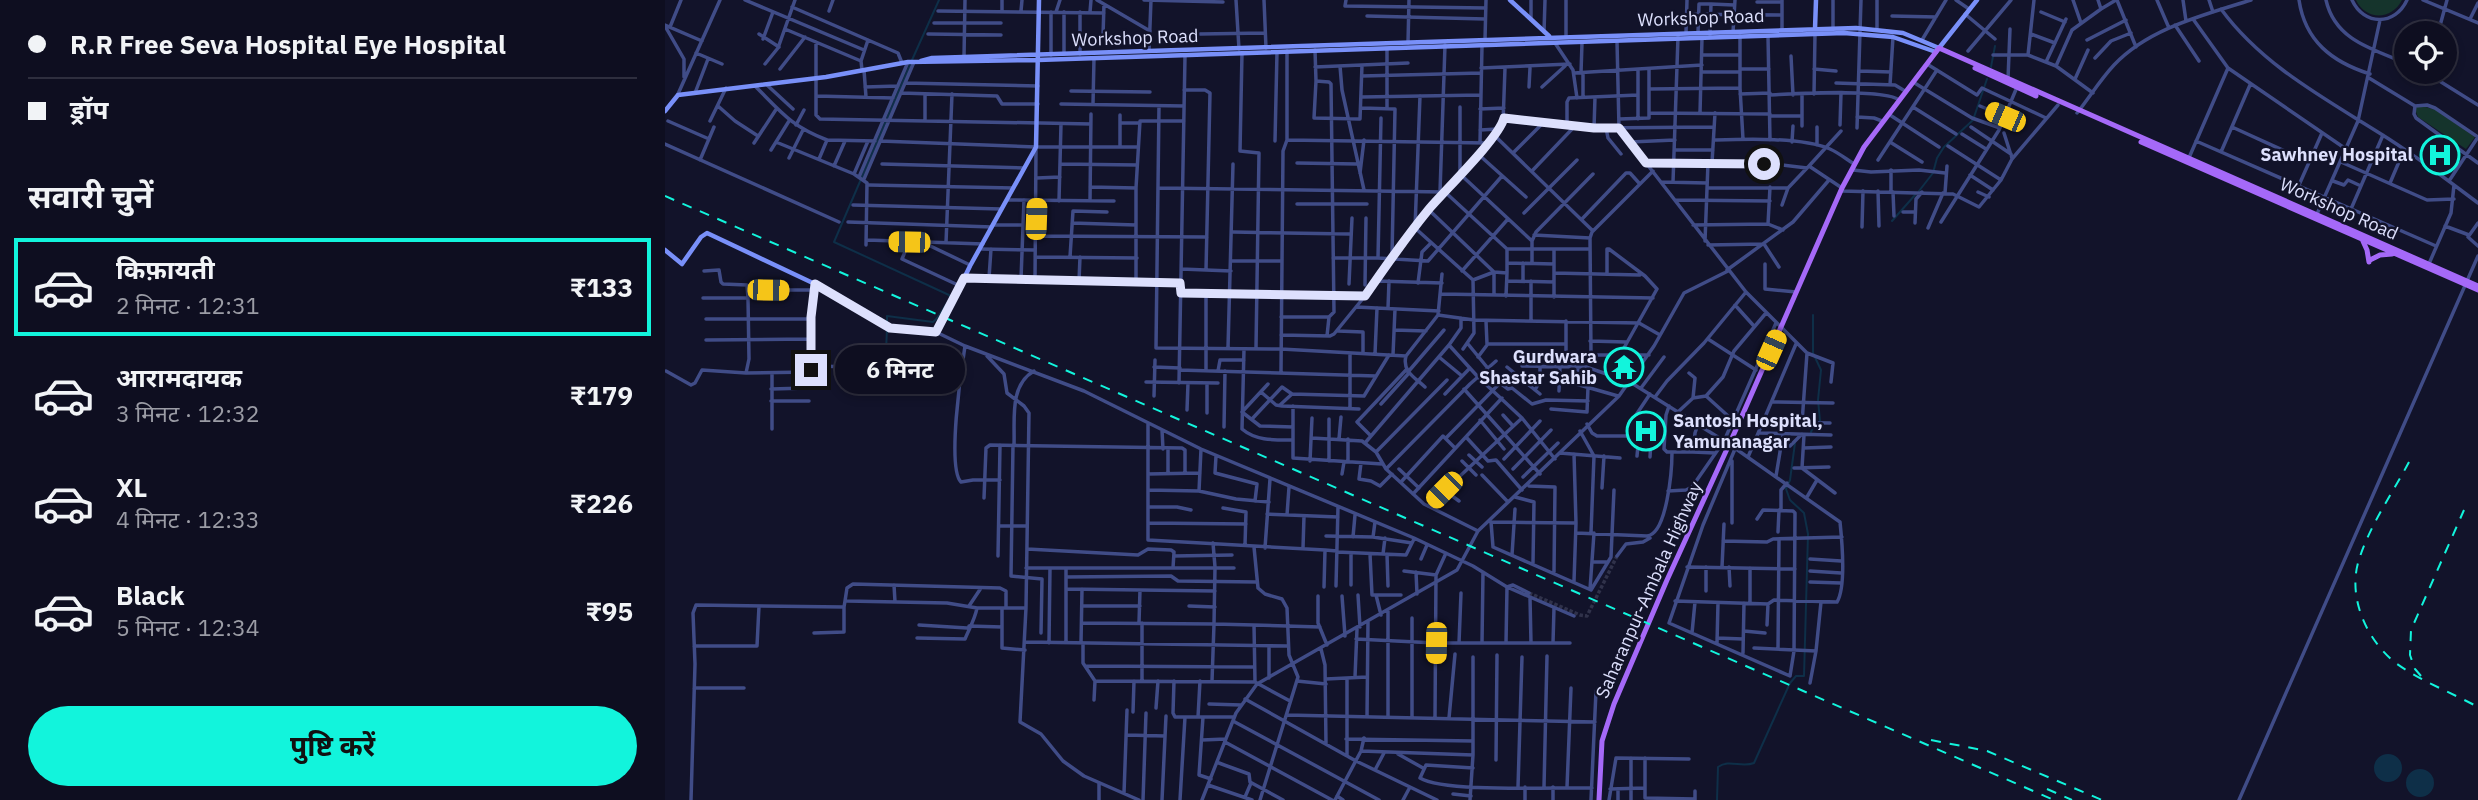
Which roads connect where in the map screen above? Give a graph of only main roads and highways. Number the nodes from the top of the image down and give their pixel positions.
1 (1039, 0) edge
2 (1510, 0) edge
3 (1815, 0) edge
4 (1977, 0) edge
5 (1861, 30) junction
6 (1815, 31) junction
7 (1768, 33) junction
8 (1701, 34) junction
9 (1678, 35) junction
10 (1710, 35) junction
11 (1552, 39) junction
12 (1483, 42) junction
13 (1387, 45) junction
14 (1938, 50) junction
15 (1240, 51) junction
16 (1149, 54) junction
17 (1038, 58) junction
18 (910, 62) junction
19 (665, 111) edge
20 (2078, 112) junction
21 (2316, 217) junction
22 (2362, 239) junction
23 (665, 250) edge
24 (2395, 254) junction
25 (2428, 266) junction
26 (2478, 288) edge
27 (1599, 800) edge

1 - 17 main road
2 - 11 main road
3 - 6 main road
4 - 14 main road, Saharanpur-Ambala Highway
5 - 6 main road, Workshop Road
5 - 6 main road, Workshop Road
5 - 14 main road, Workshop Road
5 - 14 main road, Workshop Road
6 - 7 main road, Workshop Road
6 - 7 main road, Workshop Road
7 - 10 main road, Workshop Road
7 - 10 main road, Workshop Road
8 - 9 main road, Workshop Road
8 - 9 main road, Workshop Road
8 - 10 main road, Workshop Road
9 - 11 main road, Workshop Road
9 - 11 main road, Workshop Road
11 - 12 main road, Workshop Road
12 - 13 main road, Workshop Road
12 - 13 main road, Workshop Road
13 - 15 main road, Workshop Road
13 - 15 main road, Workshop Road
14 - 20 main road, Workshop Road
14 - 20 main road, Workshop Road
14 - 27 main road, Saharanpur-Ambala Highway
15 - 16 main road, Workshop Road
16 - 17 main road, Workshop Road
16 - 17 main road, Workshop Road
17 - 18 main road, Workshop Road
17 - 18 main road, Workshop Road
17 - 23 main road
18 - 19 main road, Workshop Road
20 - 21 main road, Workshop Road
21 - 22 main road, Workshop Road
21 - 25 main road, Workshop Road
22 - 24 main road, Workshop Road
22 - 24 main road
24 - 25 main road, Workshop Road
25 - 26 main road, Workshop Road

